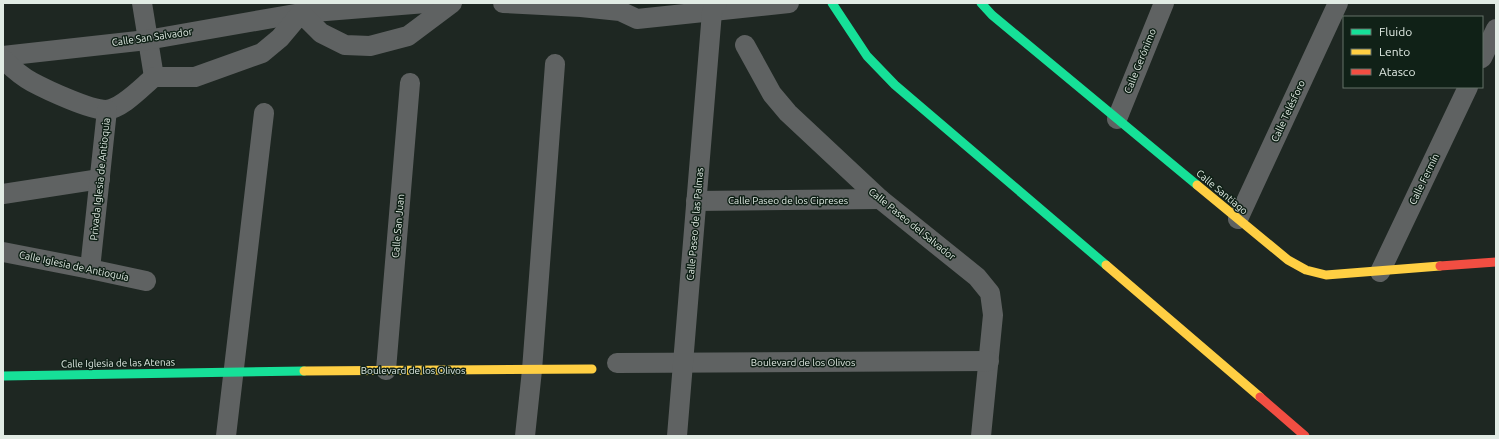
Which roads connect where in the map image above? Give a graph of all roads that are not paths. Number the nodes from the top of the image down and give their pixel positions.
1 (142, 3) edge
2 (426, 3) edge
3 (452, 3) edge
4 (502, 3) edge
5 (789, 3) edge
6 (832, 3) edge
7 (981, 3) edge
8 (1164, 3) edge
9 (1338, 3) edge
10 (618, 7) edge
11 (300, 8) edge
12 (714, 8) edge
13 (681, 9) edge
14 (1496, 29) edge
15 (147, 40) junction
16 (745, 44) dead end
17 (3, 56) edge
18 (1483, 56) edge
19 (3, 59) edge
20 (555, 64) dead end
21 (154, 77) junction
22 (410, 83) dead end
23 (1468, 88) edge
24 (107, 110) junction
25 (264, 112) dead end
26 (1116, 119) junction
27 (100, 179) junction
28 (3, 194) edge
29 (880, 200) junction
30 (696, 201) junction
31 (1238, 220) junction
32 (3, 252) edge
33 (1496, 262) edge
34 (90, 269) junction
35 (1380, 272) junction
36 (146, 281) dead end
37 (989, 361) junction
38 (617, 363) dead end
39 (684, 363) junction
40 (386, 370) junction
41 (532, 370) junction
42 (592, 370) dead end
43 (233, 373) junction
44 (3, 376) edge
45 (226, 436) edge
46 (525, 436) edge
47 (677, 436) edge
48 (981, 436) edge
49 (1305, 436) edge

1 - 15 street
2 - 11 street, Calle San Salvador
3 - 11 street
4 - 10 street
5 - 12 street
6 - 49 street
7 - 26 street, Calle Santiago
8 - 26 street, Calle Gerónimo
9 - 31 street, Calle Telésforo
10 - 13 street
11 - 15 street, Calle San Salvador
11 - 21 street
12 - 13 street
12 - 30 street, Calle Paseo de las Palmas
14 - 18 street
15 - 17 street, Calle San Salvador
15 - 21 street
16 - 29 street, Calle Paseo del Salvador
19 - 24 street, Privada Iglesia de Antioquia
20 - 41 street
21 - 24 street
22 - 40 street, Calle San Juan
23 - 35 street, Calle Fermín
24 - 27 street, Privada Iglesia de Antioquia
25 - 43 street
26 - 31 street, Calle Santiago
27 - 28 street
27 - 34 street, Privada Iglesia de Antioquia
29 - 30 street, Calle Paseo de los Cipreses
29 - 37 street, Calle Paseo del Salvador
30 - 39 street, Calle Paseo de las Palmas
31 - 35 street, Calle Santiago
32 - 34 street, Calle Iglesia de Antioquía
33 - 35 street, Calle Santiago
34 - 36 street, Calle Iglesia de Antioquía
37 - 39 street, Boulevard de los Olivos
37 - 48 street, Calle Paseo del Salvador
38 - 39 street, Boulevard de los Olivos
39 - 47 street, Calle Paseo de las Palmas
40 - 41 street, Boulevard de los Olivos
40 - 43 street, Boulevard de los Olivos
41 - 42 street, Boulevard de los Olivos
41 - 46 street
43 - 44 street, Calle Iglesia de las Atenas
43 - 45 street

